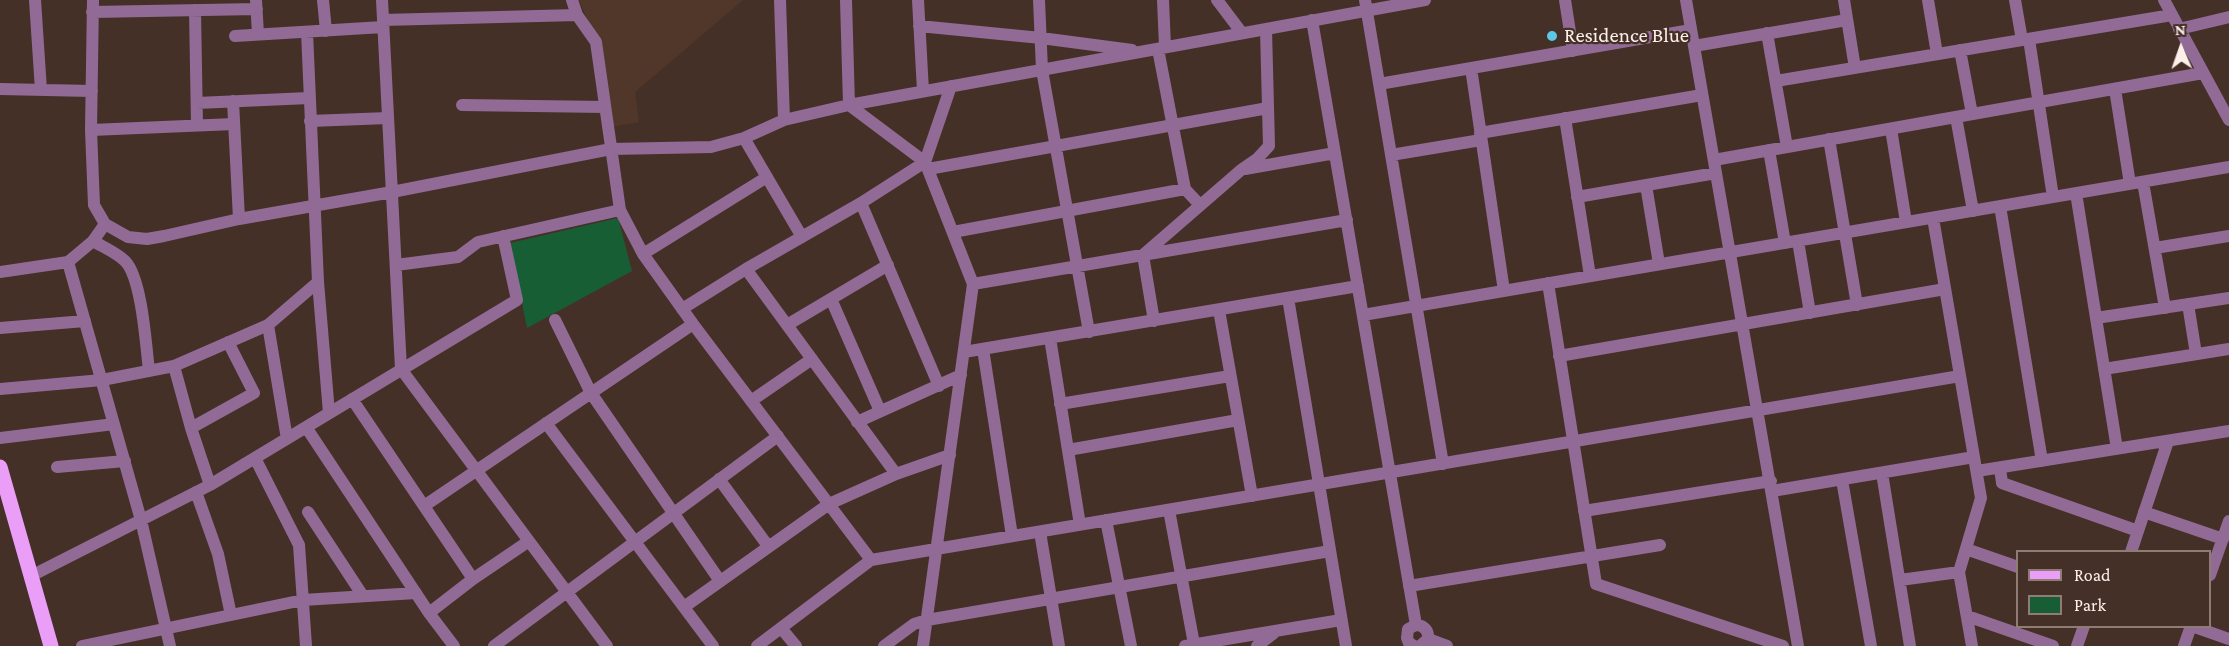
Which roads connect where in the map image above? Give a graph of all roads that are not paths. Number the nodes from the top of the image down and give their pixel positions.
1 (35, 0) edge
2 (323, 0) edge
3 (382, 0) edge
4 (572, 0) edge
5 (780, 0) edge
6 (846, 0) edge
7 (918, 0) edge
8 (1040, 0) edge
9 (1163, 0) edge
10 (1217, 0) edge
11 (1425, 0) edge
12 (1565, 0) edge
13 (1686, 0) edge
14 (1844, 0) edge
15 (1928, 0) edge
16 (2015, 0) edge
17 (2164, 0) edge
18 (256, 5) edge
19 (1366, 5) edge
20 (93, 6) edge
21 (195, 10) junction
22 (577, 15) junction
23 (2172, 15) junction
24 (2229, 17) edge
25 (1312, 20) junction
26 (1847, 20) junction
27 (383, 23) junction
28 (919, 26) junction
29 (1266, 29) junction
30 (2180, 29) junction
31 (326, 30) junction
32 (1691, 30) junction
33 (307, 32) junction
34 (1242, 33) junction
35 (1767, 33) junction
36 (258, 34) junction
37 (235, 36) dead end
38 (1041, 38) junction
39 (2025, 39) junction
40 (1694, 46) junction
41 (1161, 48) junction
42 (1960, 50) junction
43 (1143, 51) junction
44 (1574, 51) junction
45 (1937, 54) junction
46 (1470, 68) junction
47 (1855, 68) junction
48 (1042, 70) junction
49 (2203, 73) junction
50 (1776, 81) junction
51 (1379, 84) junction
52 (951, 86) junction
53 (0, 89) edge
54 (2115, 89) junction
55 (41, 90) junction
56 (92, 91) junction
57 (922, 91) junction
58 (1702, 95) junction
59 (309, 98) junction
60 (233, 101) junction
61 (2038, 102) junction
62 (197, 103) junction
63 (462, 105) dead end
64 (849, 105) junction
65 (605, 107) junction
66 (1268, 108) junction
67 (1972, 114) junction
68 (1956, 117) junction
69 (388, 118) junction
70 (1565, 118) junction
71 (784, 120) junction
72 (2229, 120) edge
73 (310, 121) junction
74 (234, 124) junction
75 (197, 125) junction
76 (1173, 125) junction
77 (1891, 129) junction
78 (92, 130) junction
79 (1481, 136) junction
80 (744, 138) junction
81 (1829, 140) junction
82 (1056, 146) junction
83 (1787, 147) junction
84 (611, 149) junction
85 (1769, 150) junction
86 (1335, 153) junction
87 (1391, 155) junction
88 (1714, 160) junction
89 (927, 165) junction
90 (2229, 167) edge
91 (1241, 170) junction
92 (1716, 173) junction
93 (767, 177) junction
94 (2143, 182) junction
95 (2130, 184) junction
96 (1646, 185) junction
97 (1185, 189) junction
98 (392, 192) junction
99 (2076, 193) junction
100 (1577, 197) junction
101 (2053, 197) junction
102 (861, 203) junction
103 (316, 205) junction
104 (1200, 205) junction
105 (2000, 206) junction
106 (620, 210) junction
107 (1068, 211) junction
108 (1973, 211) junction
109 (1933, 218) junction
110 (239, 219) junction
111 (1347, 220) junction
112 (1906, 222) junction
113 (105, 224) junction
114 (953, 232) junction
115 (1845, 233) junction
116 (503, 236) junction
117 (2229, 236) edge
118 (802, 237) junction
119 (93, 241) junction
120 (1798, 241) junction
121 (1785, 243) junction
122 (2154, 248) junction
123 (1730, 252) junction
124 (643, 254) junction
125 (1143, 255) junction
126 (68, 262) junction
127 (1659, 264) junction
128 (396, 265) junction
129 (888, 265) junction
130 (1078, 266) junction
131 (746, 269) junction
132 (0, 272) edge
133 (1590, 276) junction
134 (318, 282) junction
135 (1548, 283) junction
136 (973, 284) junction
137 (1358, 286) junction
138 (1945, 290) junction
139 (1504, 291) junction
140 (1288, 298) junction
141 (2229, 298) edge
142 (831, 299) junction
143 (2188, 304) junction
144 (1857, 305) junction
145 (1417, 306) junction
146 (2165, 308) junction
147 (682, 309) junction
148 (1219, 310) junction
149 (1810, 313) junction
150 (1363, 315) junction
151 (2096, 318) junction
152 (555, 320) dead end
153 (85, 321) junction
154 (1154, 321) junction
155 (693, 324) junction
156 (1743, 324) junction
157 (268, 325) junction
158 (787, 325) junction
159 (0, 328) edge
160 (1089, 332) junction
161 (1050, 338) junction
162 (228, 342) junction
163 (2229, 349) edge
164 (983, 350) junction
165 (964, 352) junction
166 (2196, 354) junction
167 (1559, 356) junction
168 (812, 359) junction
169 (174, 366) junction
170 (401, 369) junction
171 (2104, 369) junction
172 (149, 371) junction
173 (961, 375) junction
174 (1230, 376) junction
175 (1960, 376) junction
176 (102, 380) junction
177 (939, 386) junction
178 (0, 389) edge
179 (591, 393) junction
180 (352, 399) junction
181 (751, 401) junction
182 (1060, 404) junction
183 (1758, 410) junction
184 (880, 411) junction
185 (329, 413) junction
186 (1238, 420) junction
187 (857, 422) junction
188 (546, 423) junction
189 (114, 424) junction
190 (306, 427) junction
191 (191, 428) junction
192 (2229, 431) edge
193 (778, 436) junction
194 (0, 438) edge
195 (287, 439) junction
196 (2168, 441) junction
197 (1573, 442) junction
198 (2117, 449) junction
199 (1068, 450) junction
200 (950, 454) junction
201 (1974, 457) junction
202 (255, 458) junction
203 (125, 461) junction
204 (2042, 461) junction
205 (1443, 464) junction
206 (0, 466) edge
207 (57, 467) dead end
208 (2000, 468) junction
209 (476, 470) junction
210 (1977, 471) junction
211 (1390, 472) junction
212 (1882, 473) junction
213 (896, 474) junction
214 (719, 479) junction
215 (1842, 480) junction
216 (1319, 484) junction
217 (210, 485) junction
218 (1771, 486) junction
219 (196, 492) junction
220 (1252, 496) junction
221 (828, 504) junction
222 (424, 506) junction
223 (1169, 510) junction
224 (1584, 511) junction
225 (308, 512) dead end
226 (2144, 512) junction
227 (674, 513) junction
228 (141, 520) junction
229 (1106, 520) junction
230 (2229, 521) edge
231 (1080, 525) junction
232 (2138, 531) junction
233 (1040, 532) junction
234 (1012, 536) junction
235 (529, 541) junction
236 (635, 542) junction
237 (1660, 545) dead end
238 (768, 546) junction
239 (2224, 546) edge
240 (938, 549) junction
241 (1966, 549) junction
242 (2132, 550) edge
243 (1330, 551) junction
244 (1591, 556) junction
245 (871, 560) junction
246 (2016, 566) edge
247 (1959, 572) junction
248 (2211, 573) edge
249 (31, 576) junction
250 (1181, 577) junction
251 (473, 579) junction
252 (1900, 579) junction
253 (720, 581) junction
254 (1409, 586) junction
255 (1119, 588) junction
256 (567, 592) junction
257 (416, 593) junction
258 (363, 596) junction
259 (303, 600) junction
260 (1051, 600) junction
261 (684, 607) junction
262 (429, 613) junction
263 (231, 615) junction
264 (1967, 616) junction
265 (927, 620) junction
266 (1341, 620) junction
267 (1416, 625) junction
268 (166, 628) junction
269 (781, 628) junction
270 (2084, 628) edge
271 (2191, 628) edge
272 (2194, 628) edge
273 (1277, 630) junction
274 (2229, 639) edge
275 (1415, 644) edge
276 (1190, 645) edge
277 (51, 646) edge
278 (82, 646) edge
279 (170, 646) edge
280 (306, 646) edge
281 (454, 646) edge
282 (494, 646) edge
283 (606, 646) edge
284 (713, 646) edge
285 (757, 646) edge
286 (796, 646) edge
287 (884, 646) edge
288 (923, 646) edge
289 (1059, 646) edge
290 (1131, 646) edge
291 (1257, 646) edge
292 (1346, 646) edge
293 (1447, 646) edge
294 (1783, 646) edge
295 (1798, 646) edge
296 (1871, 646) edge
297 (1910, 646) edge
298 (1972, 646) edge
299 (2053, 646) edge
300 (2077, 646) edge
301 (2184, 646) edge

1 - 55 street
2 - 31 street
3 - 27 street
4 - 22 street
5 - 71 street
6 - 64 street
7 - 28 street
8 - 38 street
9 - 41 street
10 - 34 street
11 - 19 street
12 - 44 street
13 - 32 street
14 - 26 street
15 - 45 street
16 - 39 street
17 - 23 street
18 - 21 street
18 - 36 street
19 - 25 street
19 - 51 street
20 - 21 street
20 - 56 street
21 - 62 street
22 - 27 street
22 - 65 street
23 - 30 street
23 - 39 street
24 - 30 street
25 - 29 street
25 - 86 street
26 - 35 street
26 - 47 street
27 - 31 street
27 - 69 street
28 - 38 street
28 - 57 street
29 - 34 street
29 - 66 street
30 - 49 street
31 - 33 street
32 - 40 street
32 - 44 street
33 - 36 street
33 - 59 street
34 - 41 street
35 - 40 street
35 - 50 street
36 - 37 street
38 - 43 street
38 - 48 street
39 - 42 street
39 - 61 street
40 - 58 street
41 - 43 street
41 - 76 street
42 - 45 street
42 - 67 street
43 - 48 street
44 - 46 street
45 - 47 street
46 - 51 street
46 - 79 street
47 - 50 street
48 - 52 street
48 - 82 street
49 - 54 street
49 - 72 street
50 - 83 street
51 - 87 street
52 - 57 street
52 - 89 street
53 - 55 street
54 - 61 street
54 - 95 street
55 - 56 street
56 - 78 street
57 - 64 street
58 - 70 street
58 - 88 street
59 - 60 street
59 - 73 street
60 - 62 street
60 - 74 street
61 - 67 street
61 - 101 street
62 - 75 street
63 - 65 street
64 - 71 street
64 - 89 street
65 - 84 street
66 - 76 street
66 - 91 street
67 - 68 street
68 - 77 street
68 - 108 street
69 - 73 street
69 - 98 street
70 - 79 street
70 - 100 street
71 - 80 street
73 - 103 street
74 - 75 street
74 - 110 street
75 - 78 street
76 - 82 street
76 - 97 street
77 - 81 street
77 - 112 street
78 - 113 street
79 - 87 street
79 - 139 street
80 - 84 street
80 - 93 street
81 - 83 street
81 - 115 street
82 - 89 street
82 - 107 street
83 - 85 street
84 - 98 street
84 - 106 street
85 - 88 street
85 - 121 street
86 - 91 street
86 - 111 street
87 - 145 street
88 - 92 street
89 - 102 street
89 - 114 street
90 - 94 street
91 - 104 street
92 - 96 street
92 - 123 street
93 - 118 street
93 - 124 street
94 - 95 street
94 - 122 street
95 - 99 street
96 - 100 street
96 - 127 street
97 - 104 street
97 - 107 street
98 - 103 street
98 - 128 street
99 - 101 street
99 - 151 street
100 - 133 street
101 - 105 street
102 - 118 street
102 - 129 street
103 - 110 street
103 - 134 street
104 - 125 street
105 - 108 street
105 - 204 street
106 - 116 street
106 - 124 street
107 - 114 street
107 - 130 street
108 - 109 street
109 - 112 street
109 - 138 street
110 - 113 street
111 - 125 street
111 - 137 street
112 - 115 street
113 - 119 street
114 - 136 street
115 - 120 street
115 - 144 street
116 - 128 street
116 - 170 street
117 - 122 street
118 - 131 street
119 - 126 street
119 - 172 street
120 - 121 street
120 - 149 street
121 - 123 street
122 - 146 street
123 - 127 street
123 - 156 street
124 - 147 street
125 - 130 street
125 - 154 street
126 - 132 street
126 - 153 street
127 - 133 street
128 - 170 street
129 - 142 street
129 - 177 street
130 - 136 street
130 - 160 street
131 - 147 street
131 - 158 street
133 - 135 street
134 - 157 street
134 - 185 street
135 - 139 street
135 - 167 street
136 - 165 street
137 - 140 street
137 - 150 street
138 - 144 street
138 - 175 street
139 - 145 street
140 - 148 street
140 - 216 street
141 - 143 street
142 - 158 street
142 - 184 street
143 - 146 street
143 - 166 street
144 - 149 street
145 - 150 street
145 - 205 street
146 - 151 street
147 - 155 street
148 - 154 street
148 - 174 street
149 - 156 street
150 - 211 street
151 - 171 street
152 - 179 street
153 - 159 street
153 - 176 street
154 - 160 street
155 - 179 street
155 - 181 street
156 - 167 street
156 - 183 street
157 - 162 street
157 - 195 street
158 - 168 street
160 - 161 street
161 - 164 street
161 - 182 street
162 - 169 street
162 - 191 street
163 - 166 street
164 - 165 street
164 - 234 street
165 - 173 street
166 - 171 street
167 - 197 street
168 - 181 street
168 - 187 street
169 - 172 street
169 - 191 street
170 - 180 street
170 - 209 street
171 - 198 street
172 - 176 street
173 - 177 street
173 - 200 street
174 - 182 street
174 - 186 street
175 - 183 street
175 - 201 street
176 - 178 street
176 - 189 street
177 - 184 street
179 - 188 street
179 - 227 street
180 - 185 street
180 - 222 street
181 - 193 street
182 - 199 street
183 - 197 street
183 - 218 street
184 - 187 street
185 - 190 street
186 - 199 street
186 - 220 street
187 - 213 street
188 - 209 street
188 - 236 street
189 - 194 street
189 - 203 street
190 - 195 street
190 - 257 street
191 - 217 street
192 - 196 street
193 - 214 street
193 - 221 street
195 - 202 street
196 - 198 street
196 - 226 street
197 - 205 street
197 - 224 street
198 - 204 street
199 - 231 street
200 - 213 street
200 - 240 street
201 - 210 street
201 - 212 street
202 - 217 street
202 - 259 street
203 - 207 street
203 - 228 street
204 - 208 street
205 - 211 street
206 - 249 main road
208 - 210 street
208 - 232 street
209 - 222 street
209 - 235 street
210 - 241 street
211 - 216 street
211 - 254 street
212 - 215 street
212 - 252 street
213 - 221 street
214 - 227 street
214 - 238 street
215 - 218 street
215 - 296 street
216 - 220 street
216 - 243 street
217 - 219 street
218 - 224 street
218 - 295 street
219 - 228 street
219 - 263 street
220 - 223 street
221 - 238 street
221 - 245 street
222 - 251 street
223 - 229 street
223 - 250 street
224 - 244 street
225 - 258 street
226 - 232 street
226 - 239 street
227 - 236 street
227 - 253 street
228 - 249 street
228 - 268 street
229 - 231 street
229 - 255 street
230 - 239 street
231 - 233 street
232 - 242 street
233 - 234 street
233 - 260 street
234 - 240 street
235 - 251 street
235 - 256 street
236 - 256 street
236 - 261 street
237 - 244 street
238 - 253 street
239 - 248 street
240 - 245 street
240 - 265 street
241 - 246 street
241 - 247 street
243 - 250 street
243 - 266 street
244 - 254 street
244 - 294 street
245 - 269 street
247 - 252 street
247 - 264 street
249 - 277 main road
250 - 255 street
250 - 276 street
251 - 262 street
252 - 297 street
253 - 261 street
254 - 267 street
255 - 260 street
255 - 290 street
256 - 282 street
256 - 283 street
257 - 258 street
257 - 262 street
258 - 259 street
259 - 263 street
259 - 280 street
260 - 265 street
260 - 289 street
261 - 284 street
262 - 281 street
263 - 268 street
264 - 298 street
264 - 299 street
265 - 287 street
265 - 288 street
266 - 273 street
266 - 292 street
267 - 275 street
267 - 275 street
268 - 278 street
268 - 279 street
269 - 285 street
269 - 286 street
270 - 300 street
271 - 301 street
272 - 274 street
273 - 276 street
273 - 291 street
275 - 293 street

